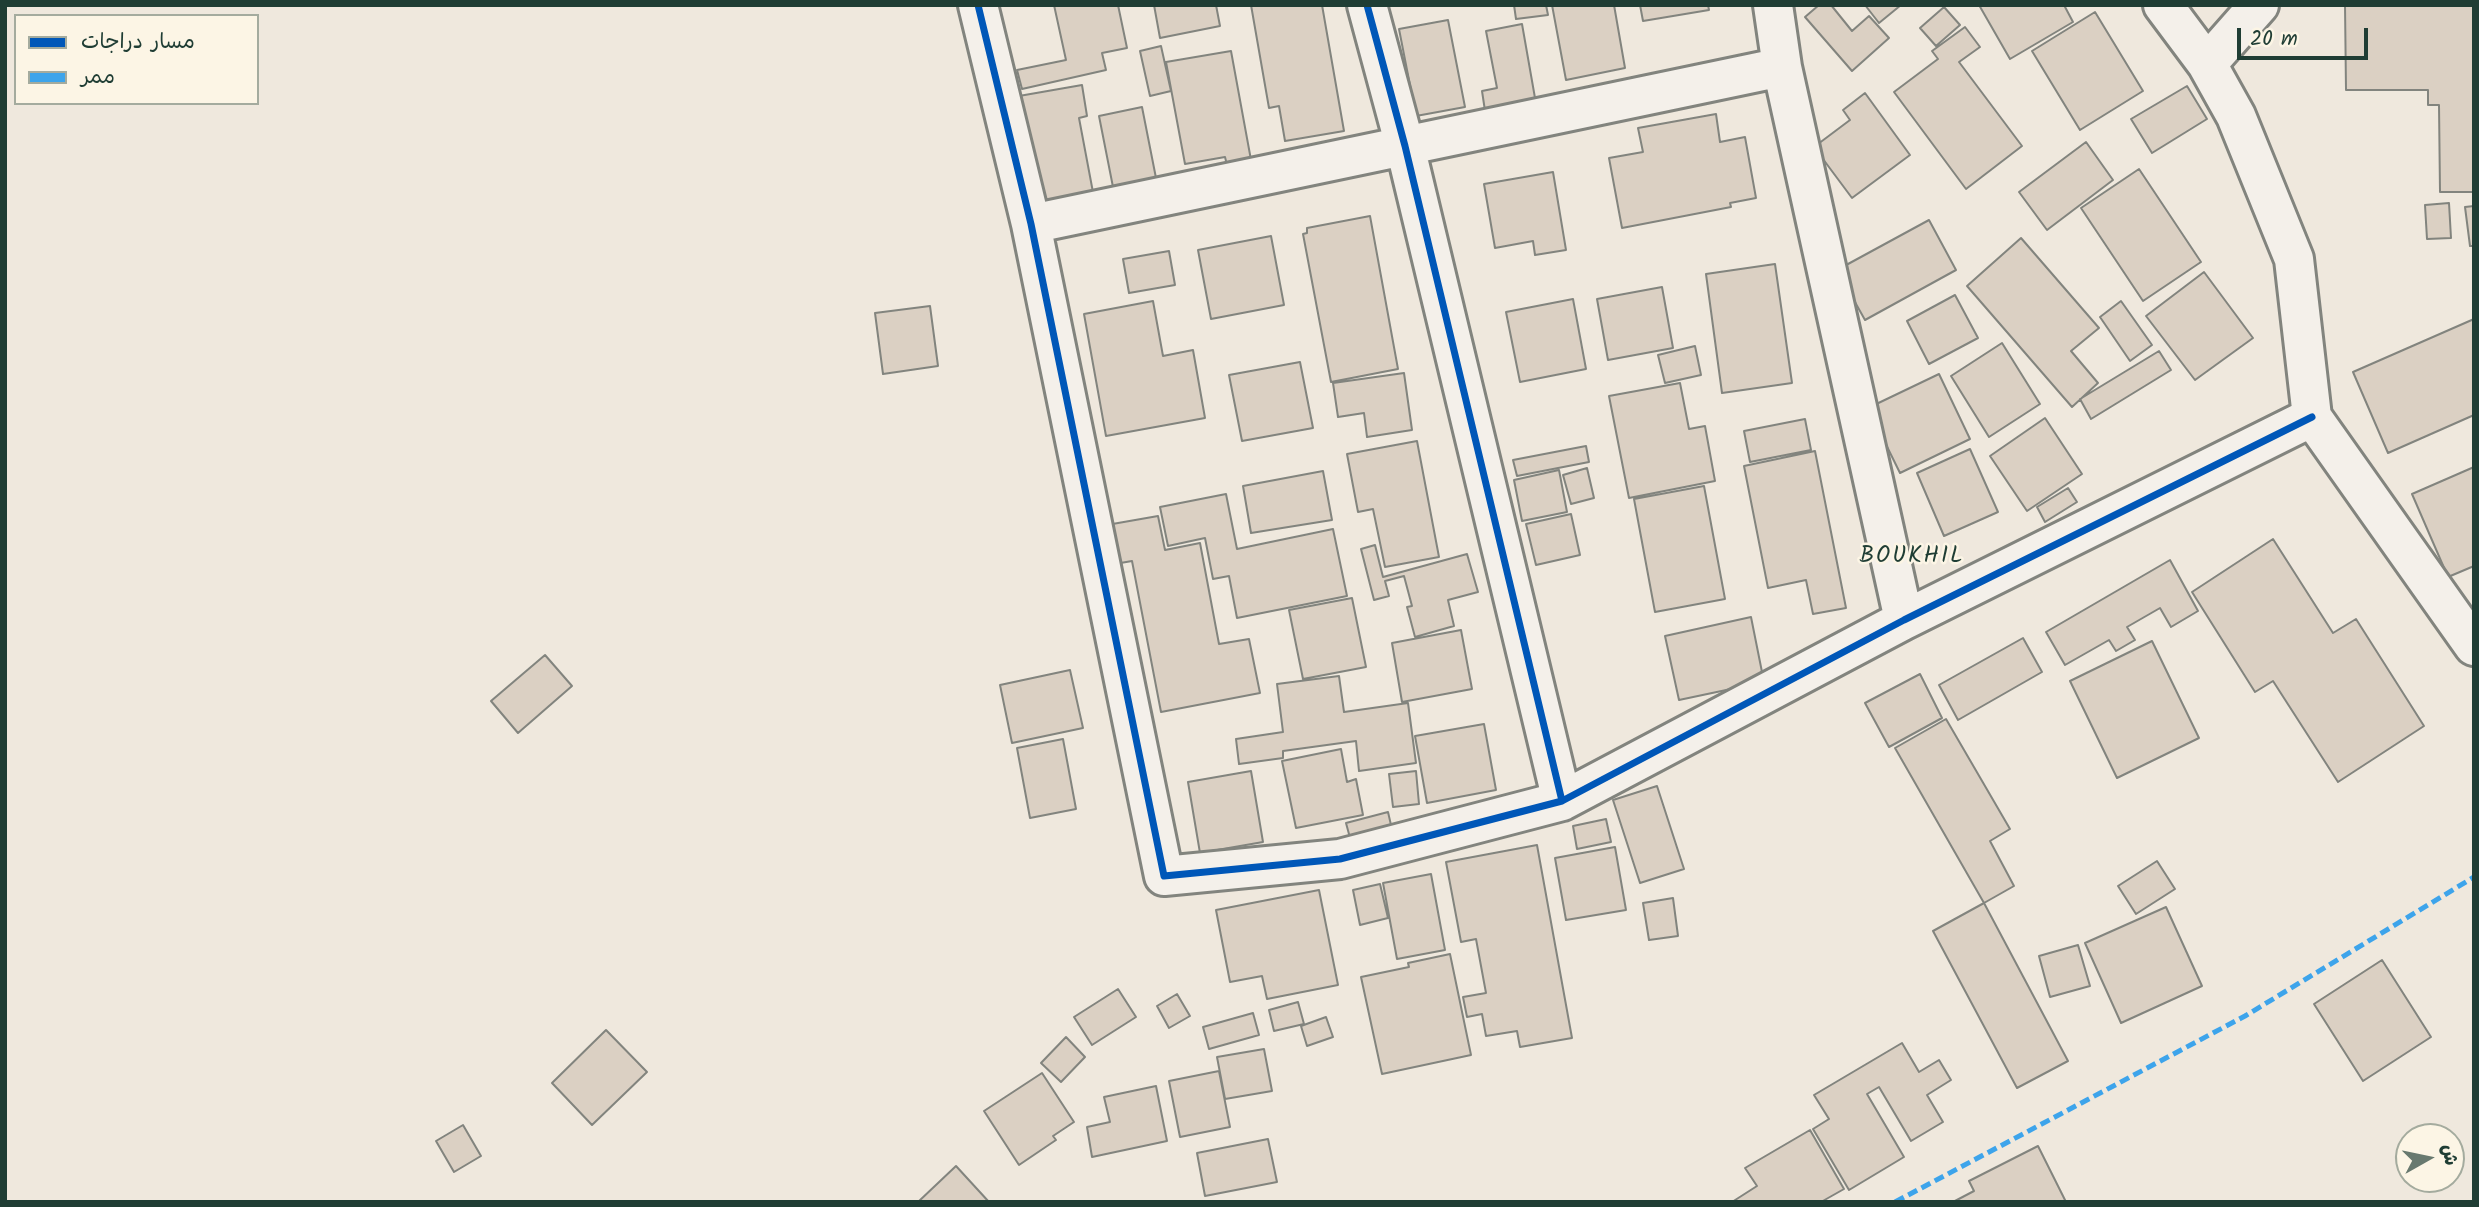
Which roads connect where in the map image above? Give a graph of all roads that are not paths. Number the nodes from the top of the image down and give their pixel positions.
1 (978, 5) edge
2 (1367, 5) edge
3 (1773, 5) edge
4 (2163, 5) edge
5 (2259, 5) edge
6 (2207, 64) junction
7 (1782, 67) junction
8 (1405, 146) junction
9 (1031, 224) junction
10 (2312, 417) junction
11 (1904, 620) junction
12 (2474, 646) edge
13 (1562, 801) junction

1 - 9 street
2 - 8 street
3 - 7 street
4 - 6 street
5 - 6 street
6 - 10 street
7 - 8 street
7 - 11 street
8 - 9 street
8 - 13 street
9 - 13 street
10 - 11 street
10 - 12 street
11 - 13 street

